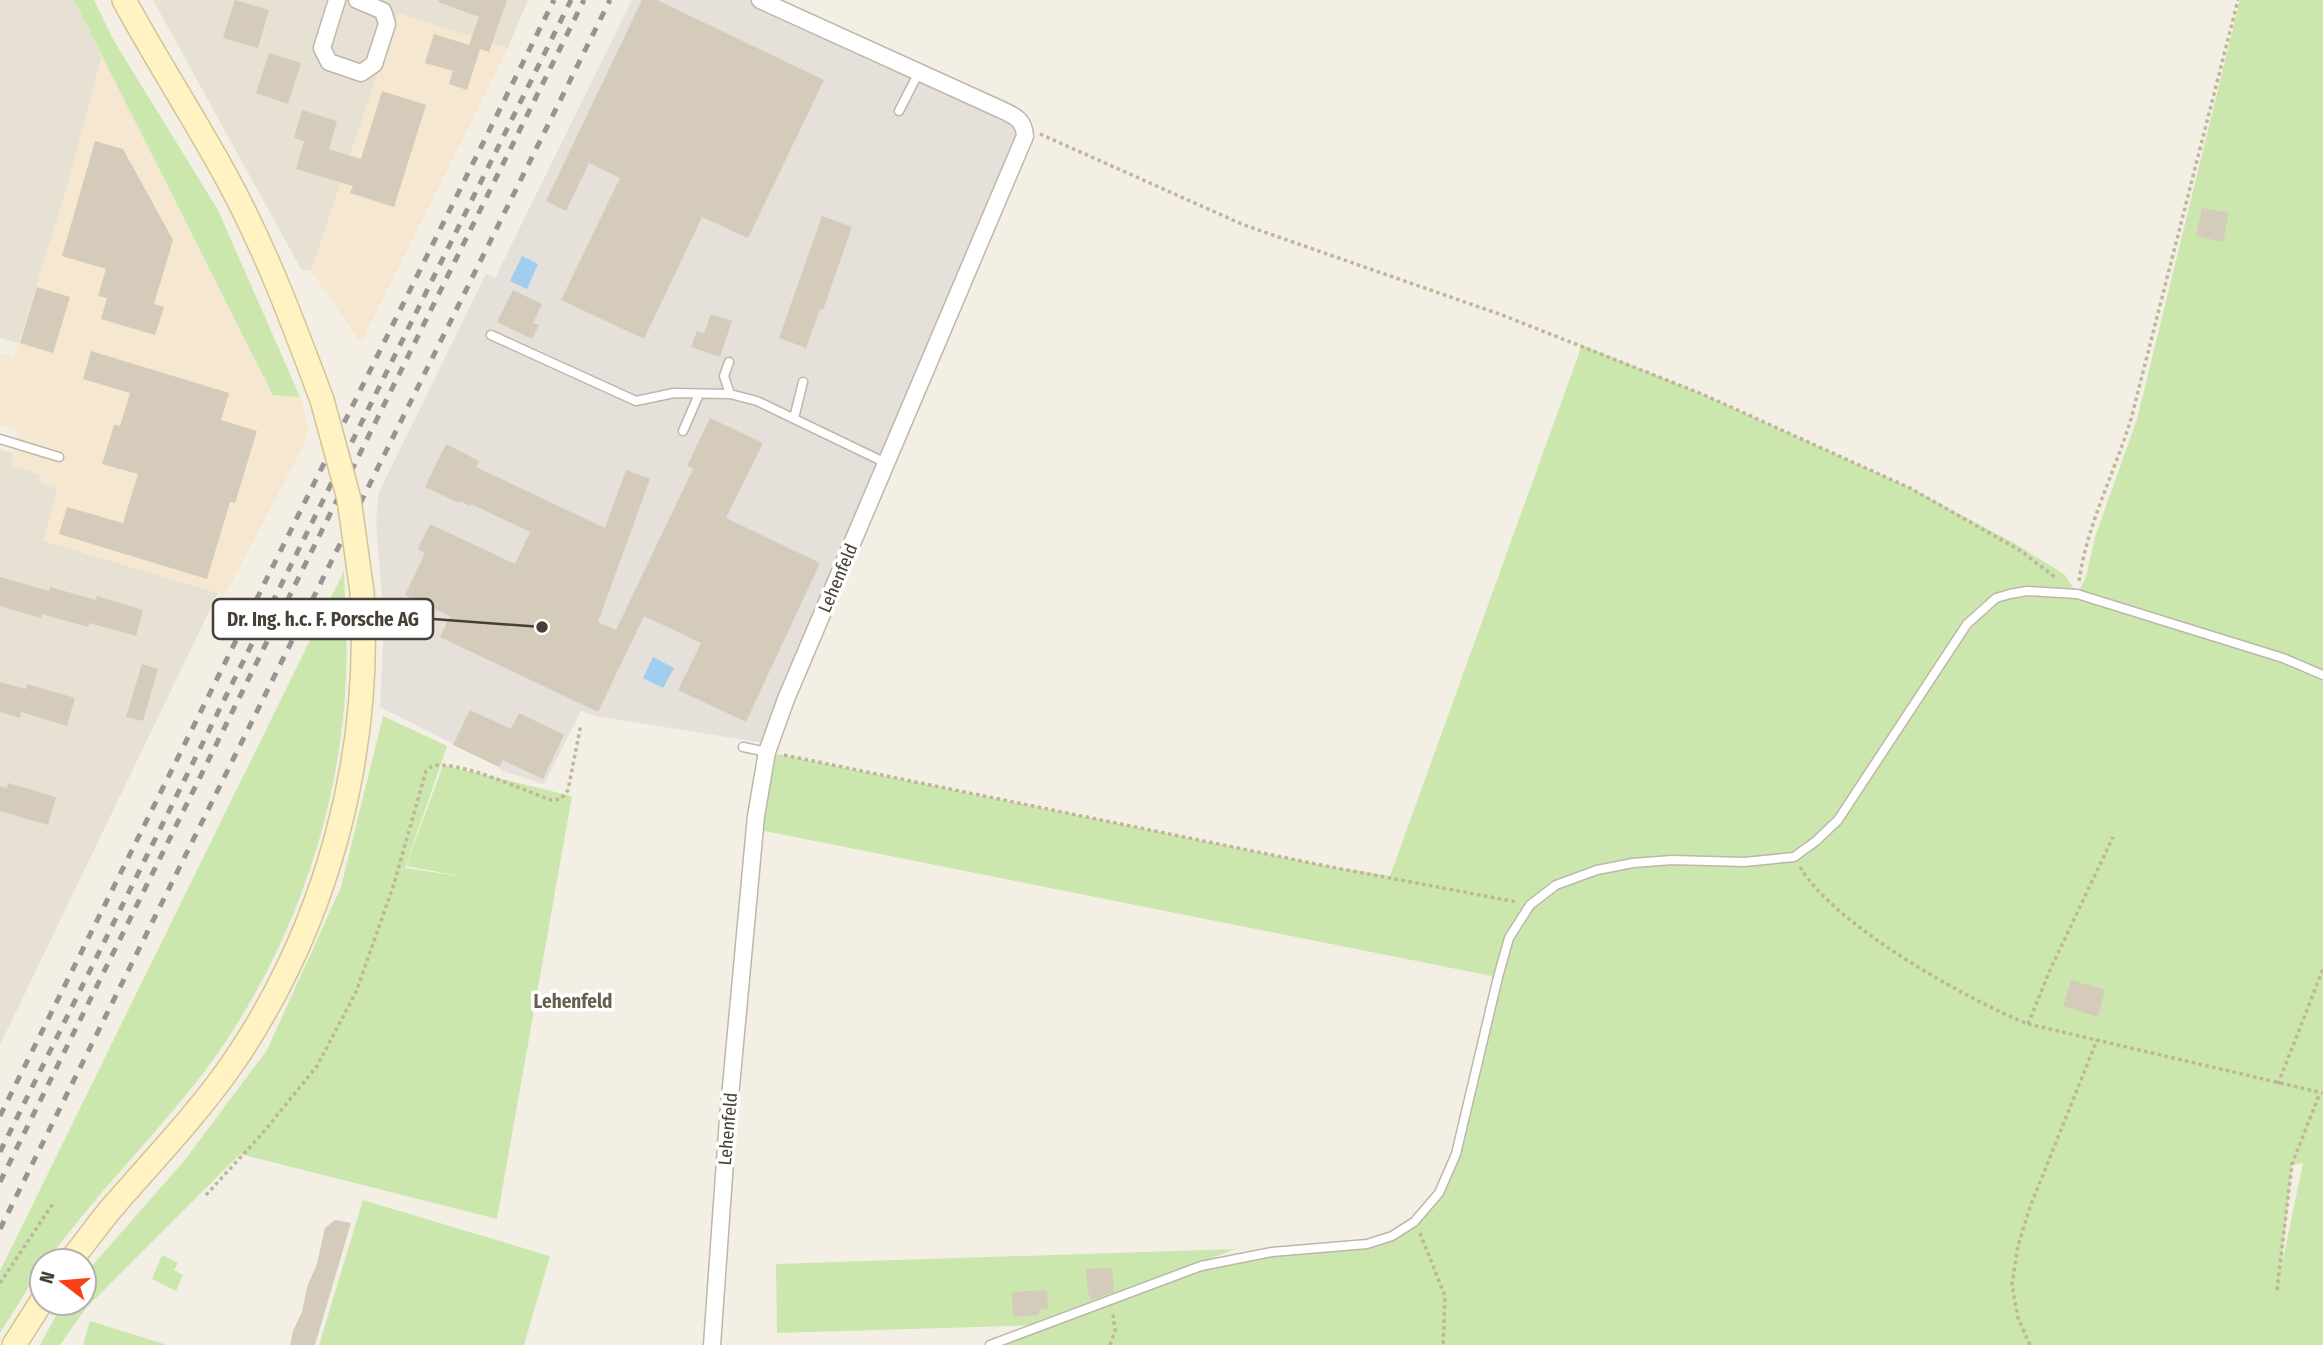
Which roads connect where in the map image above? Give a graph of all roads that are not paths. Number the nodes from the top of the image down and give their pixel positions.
1 (124, 0) edge
2 (337, 0) edge
3 (760, 0) edge
4 (365, 1) edge
5 (919, 72) junction
6 (899, 111) dead end
7 (491, 335) dead end
8 (729, 362) dead end
9 (803, 382) dead end
10 (699, 394) junction
11 (730, 394) junction
12 (794, 418) junction
13 (683, 431) dead end
14 (0, 439) edge
15 (59, 457) dead end
16 (886, 463) junction
17 (2323, 675) edge
18 (743, 747) dead end
19 (767, 752) junction
20 (81, 1247) edge
21 (31, 1317) edge
22 (14, 1345) edge
23 (712, 1345) edge
24 (990, 1345) edge

1 - 20 main road, bridge
2 - 4 street
3 - 5 street
5 - 6 lane
5 - 16 street, Lehenfeld
7 - 10 lane
8 - 11 lane
9 - 12 lane
10 - 11 lane
10 - 13 lane
11 - 12 lane
12 - 16 lane
14 - 15 lane
16 - 19 street, Lehenfeld
17 - 24 lane
18 - 19 lane
19 - 23 street, Lehenfeld
21 - 22 main road

